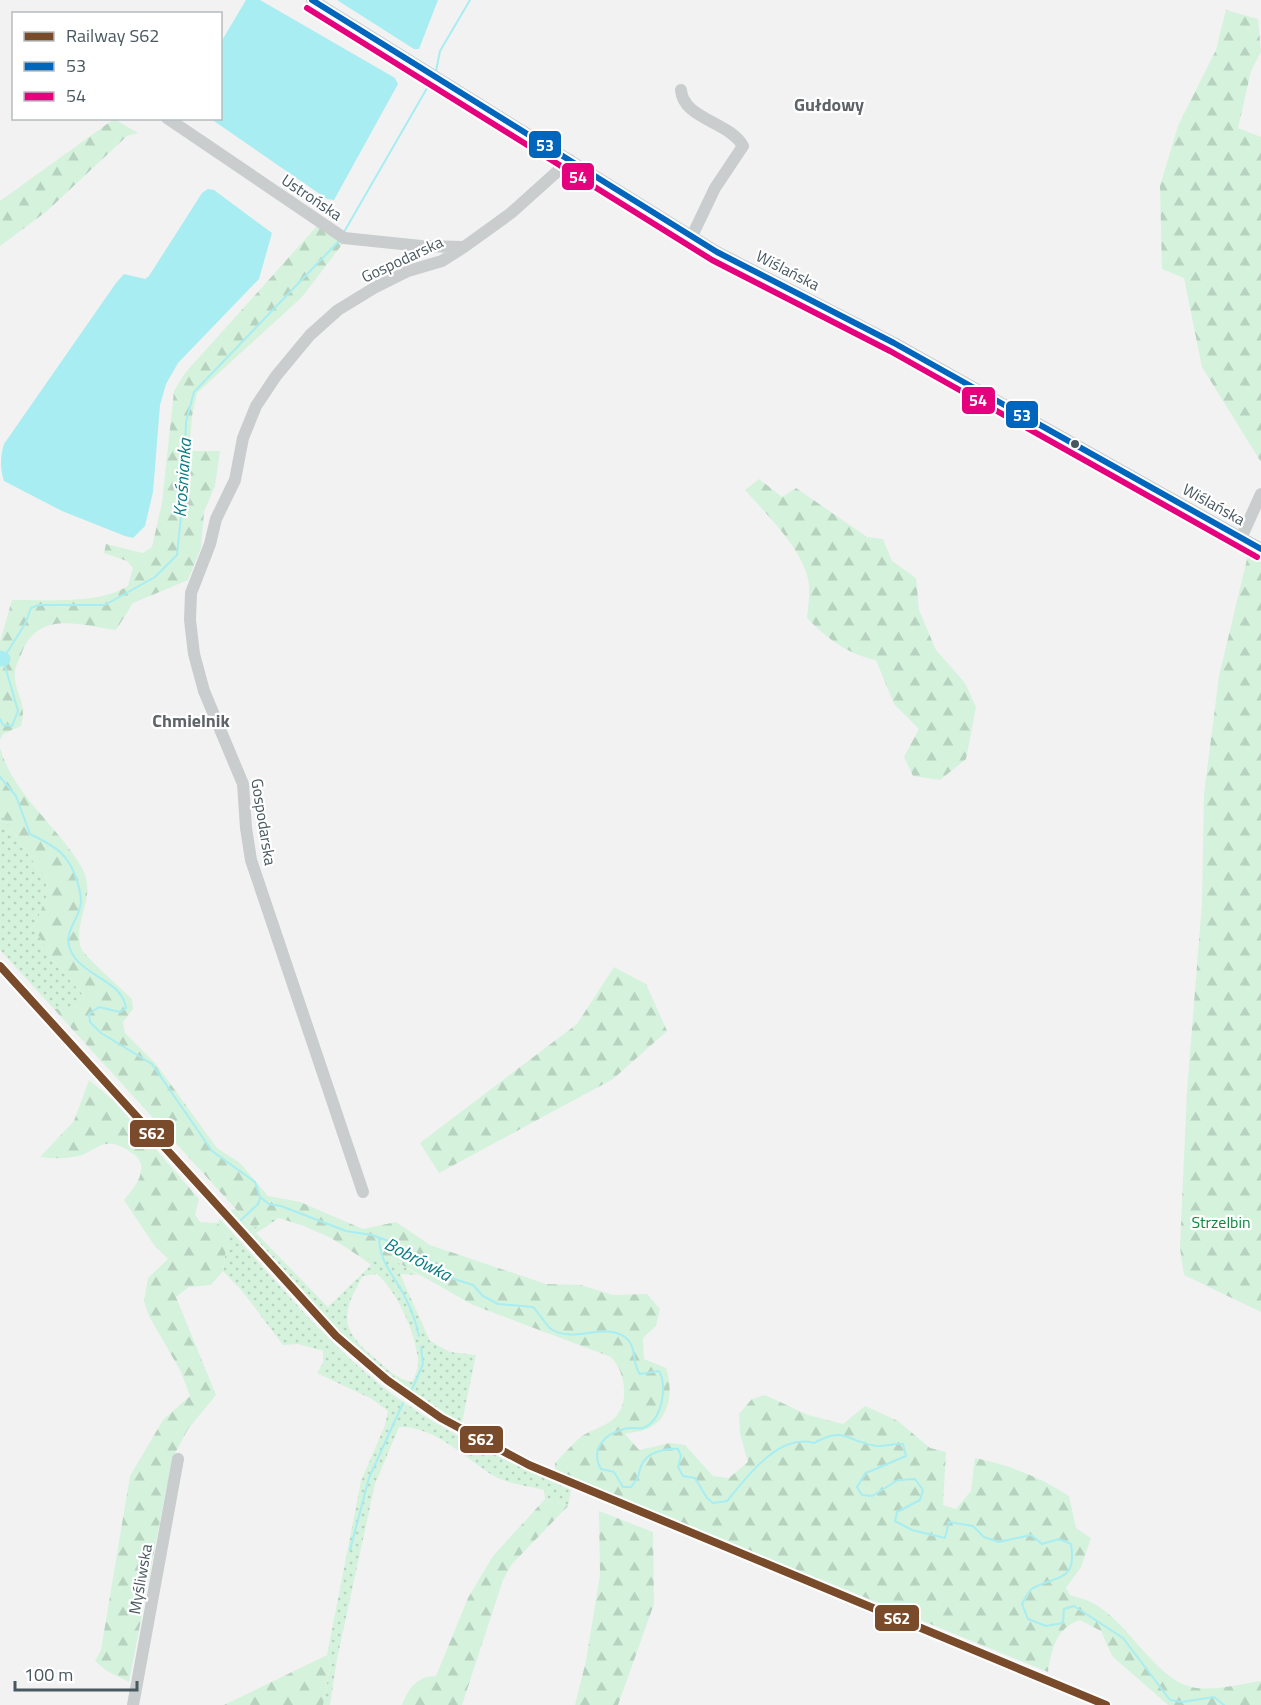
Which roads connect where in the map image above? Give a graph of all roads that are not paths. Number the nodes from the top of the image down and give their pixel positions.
1 (312, 0) edge
2 (681, 90) dead end
3 (170, 120) edge
4 (570, 160) junction
5 (692, 236) junction
6 (464, 247) junction
7 (1261, 494) edge
8 (1240, 538) junction
9 (1261, 549) edge
10 (363, 1192) dead end
11 (178, 1458) dead end
12 (133, 1705) edge

1 - 4 street, Wiślańska
2 - 5 street
3 - 6 street, Ustrońska
4 - 5 street, Wiślańska
4 - 6 street
5 - 8 street, Wiślańska
6 - 10 street, Gospodarska
7 - 8 street
8 - 9 street, Wiślańska
11 - 12 street, Myśliwska

